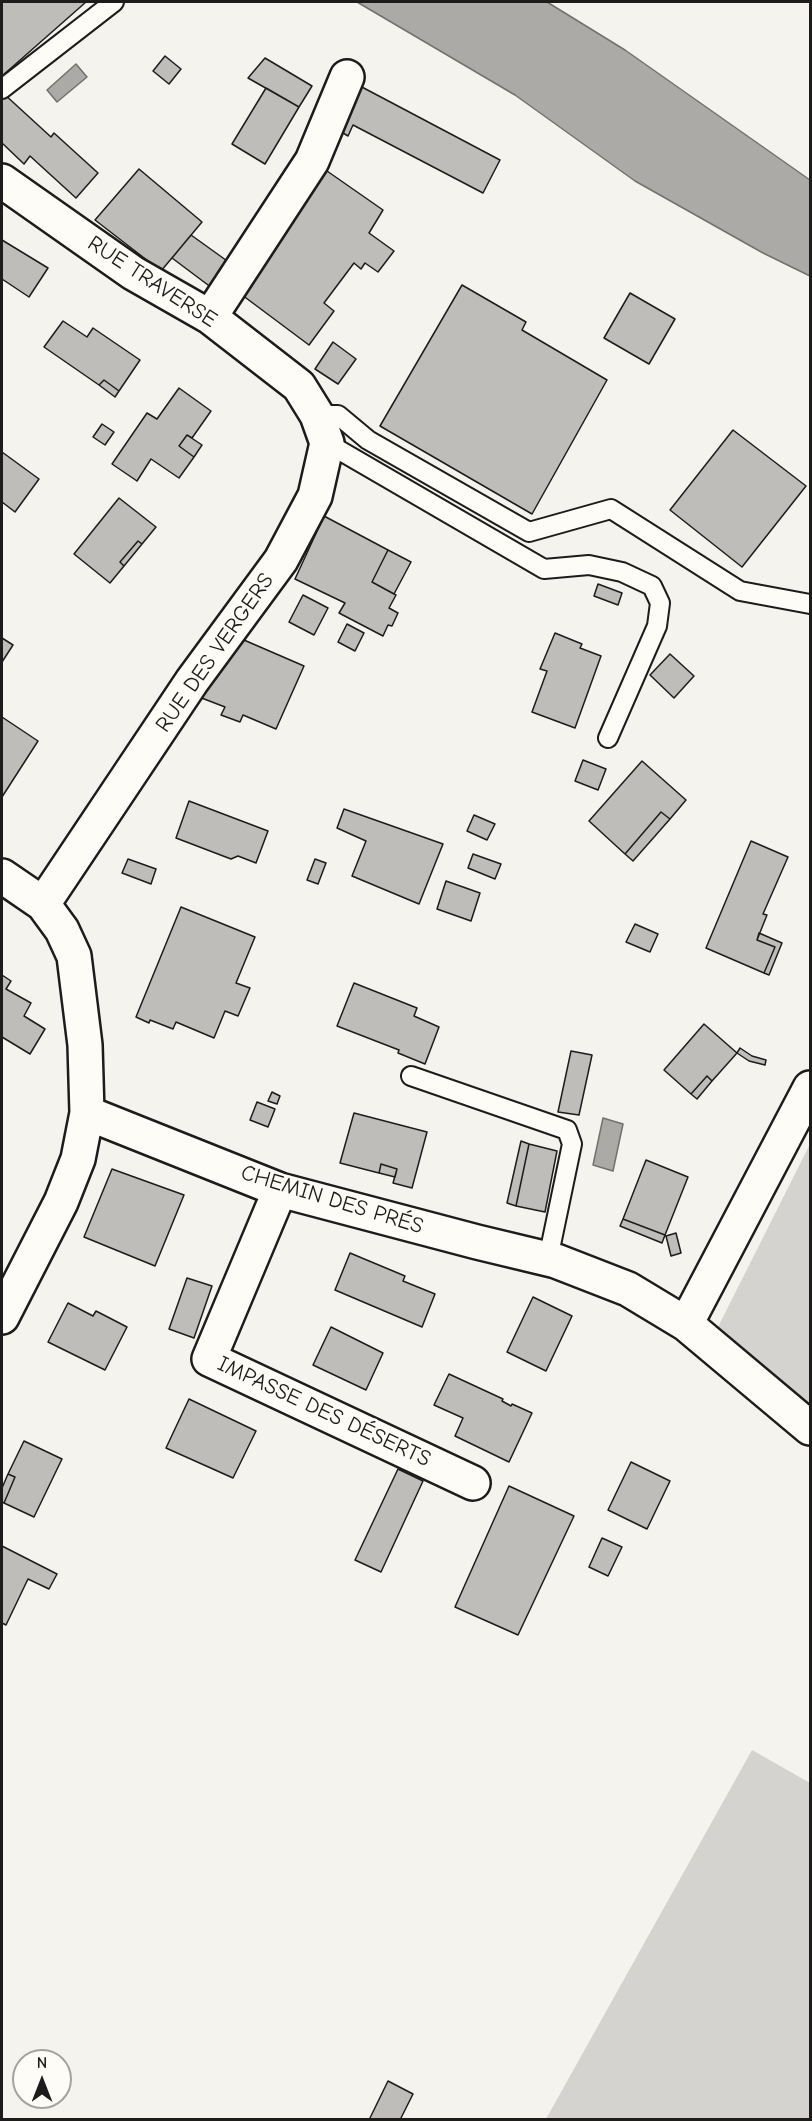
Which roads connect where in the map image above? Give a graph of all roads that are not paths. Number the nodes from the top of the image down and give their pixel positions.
1 (114, 2) edge
2 (346, 76) dead end
3 (2, 89) edge
4 (2, 181) edge
5 (210, 317) junction
6 (322, 429) junction
7 (810, 604) edge
8 (608, 738) dead end
9 (2, 876) edge
10 (43, 904) junction
11 (411, 1076) dead end
12 (810, 1088) edge
13 (87, 1113) junction
14 (280, 1190) junction
15 (548, 1259) junction
16 (2, 1317) edge
17 (686, 1324) junction
18 (810, 1428) edge
19 (473, 1483) dead end

1 - 3 lane
2 - 5 street
4 - 5 street, RUE TRAVERSE
5 - 6 street, RUE TRAVERSE
6 - 7 lane
6 - 8 lane
6 - 10 street, RUE DES VERGERS
9 - 10 street
10 - 13 street
11 - 15 lane
12 - 17 street
13 - 14 street, CHEMIN DES PRÉS
13 - 16 street
14 - 15 street, CHEMIN DES PRÉS
14 - 19 street, IMPASSE DES DÉSERTS
15 - 17 street, CHEMIN DES PRÉS
17 - 18 street, CHEMIN DES PRÉS

